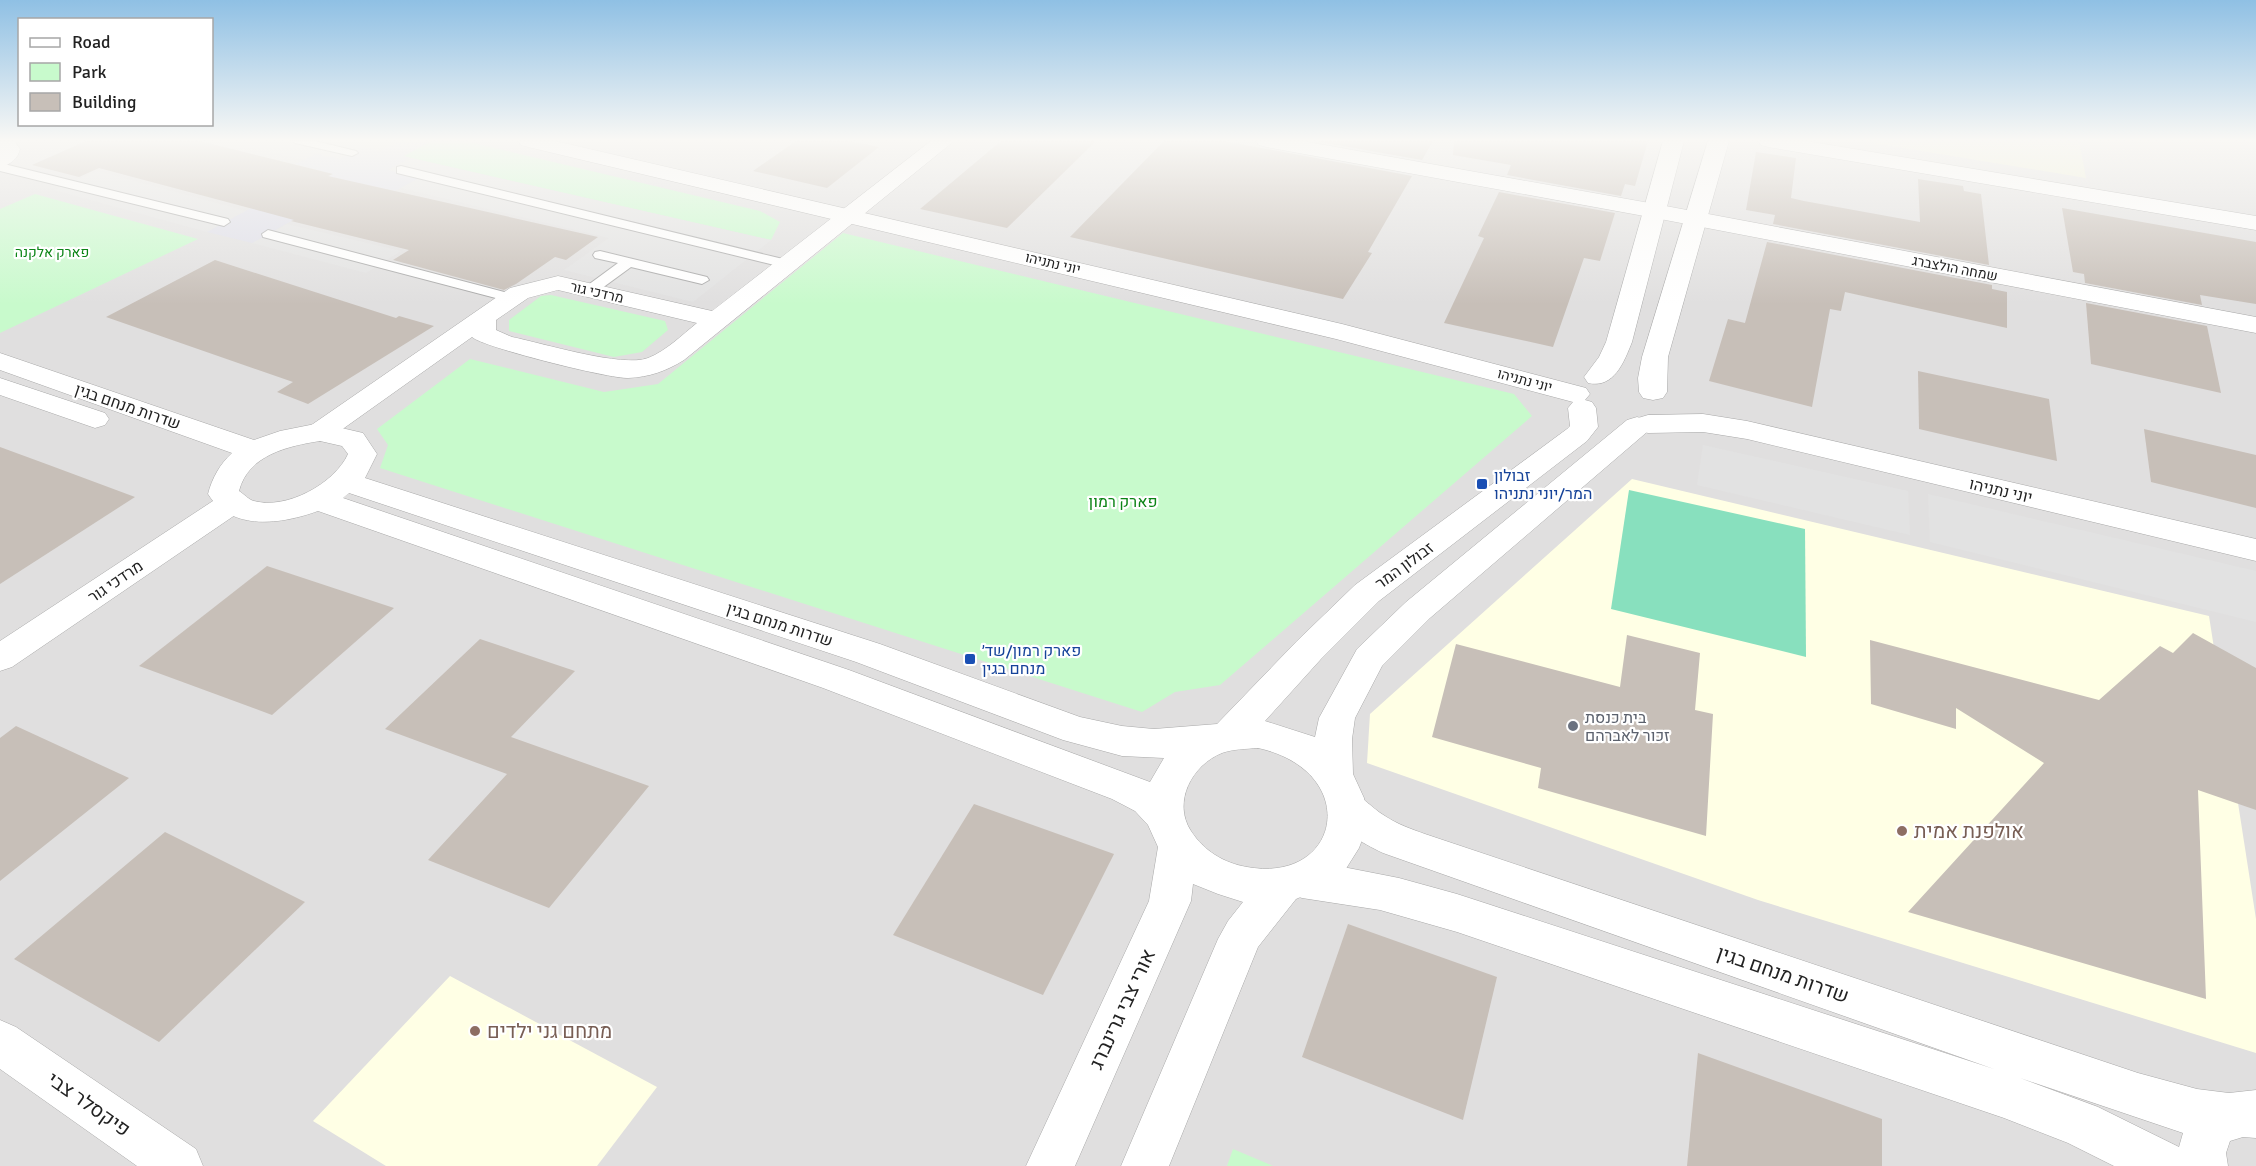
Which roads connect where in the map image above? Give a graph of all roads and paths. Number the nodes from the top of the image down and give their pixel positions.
1 (116, 195) edge
2 (505, 195) edge
3 (767, 195) edge
4 (873, 195) edge
5 (1568, 195) edge
6 (1659, 195) edge
7 (1703, 195) edge
8 (2092, 195) edge
9 (1655, 211) junction
10 (848, 214) junction
11 (1696, 219) junction
12 (224, 222) dead end
13 (2256, 223) edge
14 (268, 234) dead end
15 (600, 255) dead end
16 (629, 262) junction
17 (787, 264) junction
18 (702, 280) dead end
19 (589, 291) junction
20 (511, 298) junction
21 (483, 317) junction
22 (717, 320) junction
23 (2256, 325) edge
24 (504, 343) junction
25 (0, 361) edge
26 (1598, 377) junction
27 (0, 386) edge
28 (1579, 401) junction
29 (1649, 410) junction
30 (333, 434) junction
31 (245, 459) junction
32 (346, 482) junction
33 (317, 500) junction
34 (230, 504) junction
35 (2256, 550) edge
36 (0, 658) edge
37 (1222, 738) junction
38 (1341, 791) junction
39 (1172, 832) junction
40 (1292, 882) junction
41 (0, 1042) edge
42 (2242, 1115) edge
43 (179, 1166) edge
44 (1050, 1166) edge
45 (1145, 1166) edge
46 (2165, 1166) edge
47 (2204, 1166) edge

1 - 12 lane
2 - 17 lane
3 - 10 street, יוני נתניהו
4 - 10 street
5 - 9 street, שמחה הולצברג
6 - 9 street
7 - 11 street
8 - 13 street
9 - 11 street, שמחה הולצברג
9 - 26 street
10 - 17 street
10 - 28 street, יוני נתניהו
11 - 23 street, שמחה הולצברג
11 - 29 street
14 - 20 lane
15 - 16 lane
16 - 18 lane
16 - 19 lane
17 - 22 street
19 - 20 street, מרדכי גור
19 - 22 street, מרדכי גור
20 - 21 street, מרדכי גור
21 - 24 street
21 - 30 street, מרדכי גור
22 - 24 street
24 - 30 street
25 - 31 street, שדרות מנחם בגין
26 - 28 street
26 - 29 street
27 - 31 street, שדרות מנחם בגין
28 - 29 street, יוני נתניהו
28 - 37 street, זבולון המר
29 - 35 street, יוני נתניהו
29 - 38 street
30 - 31 street
30 - 32 street
31 - 34 street
32 - 33 street
32 - 37 street, שדרות מנחם בגין
33 - 34 street
33 - 39 street, שדרות מנחם בגין
34 - 36 street, מרדכי גור
37 - 38 street
37 - 39 street
38 - 40 street
38 - 42 street, שדרות מנחם בגין
39 - 40 street
39 - 44 street, אורי צבי גרינברג
40 - 45 street
40 - 46 street
41 - 43 street, פיקסלר צבי
42 - 47 street

